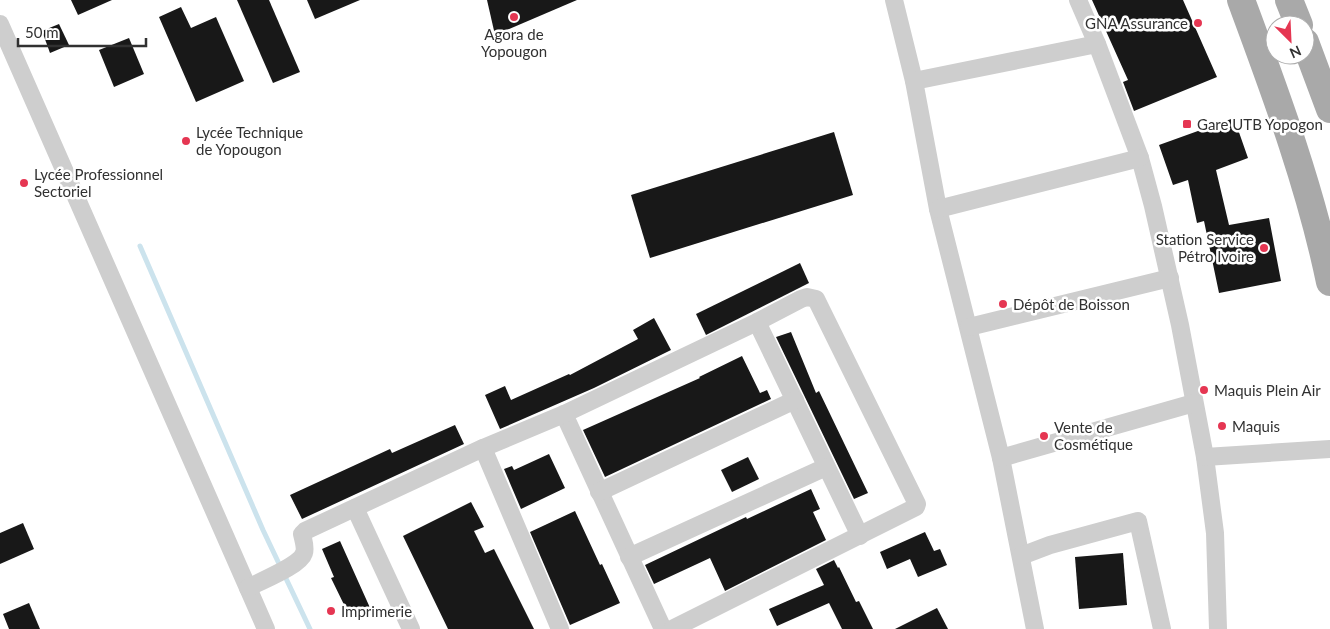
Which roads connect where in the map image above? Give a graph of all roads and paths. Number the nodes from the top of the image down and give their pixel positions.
1 (894, 0) edge
2 (1078, 0) edge
3 (1241, 0) edge
4 (1290, 0) edge
5 (1295, 15) edge
6 (0, 24) edge
7 (1097, 44) junction
8 (1314, 65) edge
9 (914, 81) junction
10 (1330, 109) edge
11 (1140, 158) junction
12 (938, 209) junction
13 (1170, 278) junction
14 (1330, 282) edge
15 (757, 322) junction
16 (968, 327) junction
17 (795, 400) junction
18 (1194, 403) junction
19 (564, 414) junction
20 (483, 448) junction
21 (1330, 449) edge
22 (1205, 457) junction
23 (1000, 458) junction
24 (826, 467) junction
25 (599, 492) junction
26 (355, 508) junction
27 (860, 536) junction
28 (1021, 556) junction
29 (629, 557) junction
30 (248, 588) junction
31 (266, 629) edge
32 (411, 629) edge
33 (560, 629) edge
34 (663, 629) edge
35 (672, 629) edge
36 (1035, 629) edge
37 (1162, 629) edge
38 (1218, 629) edge

1 - 9 street
2 - 7 street
3 - 14 main road
4 - 5 main road
6 - 30 street
7 - 9 street
7 - 11 street
8 - 10 main road
9 - 12 street
11 - 12 street
11 - 13 street
12 - 16 street
13 - 16 street
13 - 18 street
15 - 17 street
15 - 19 street
15 - 27 street
16 - 23 street
17 - 24 street
17 - 25 street
18 - 22 street
18 - 23 street
19 - 20 street
19 - 25 street
20 - 26 street
20 - 33 street
21 - 22 street
22 - 38 street
23 - 28 street
24 - 27 street
24 - 29 street
25 - 29 street
26 - 30 street
26 - 32 street
27 - 35 street
28 - 36 street
28 - 37 street
29 - 34 street
30 - 31 street

